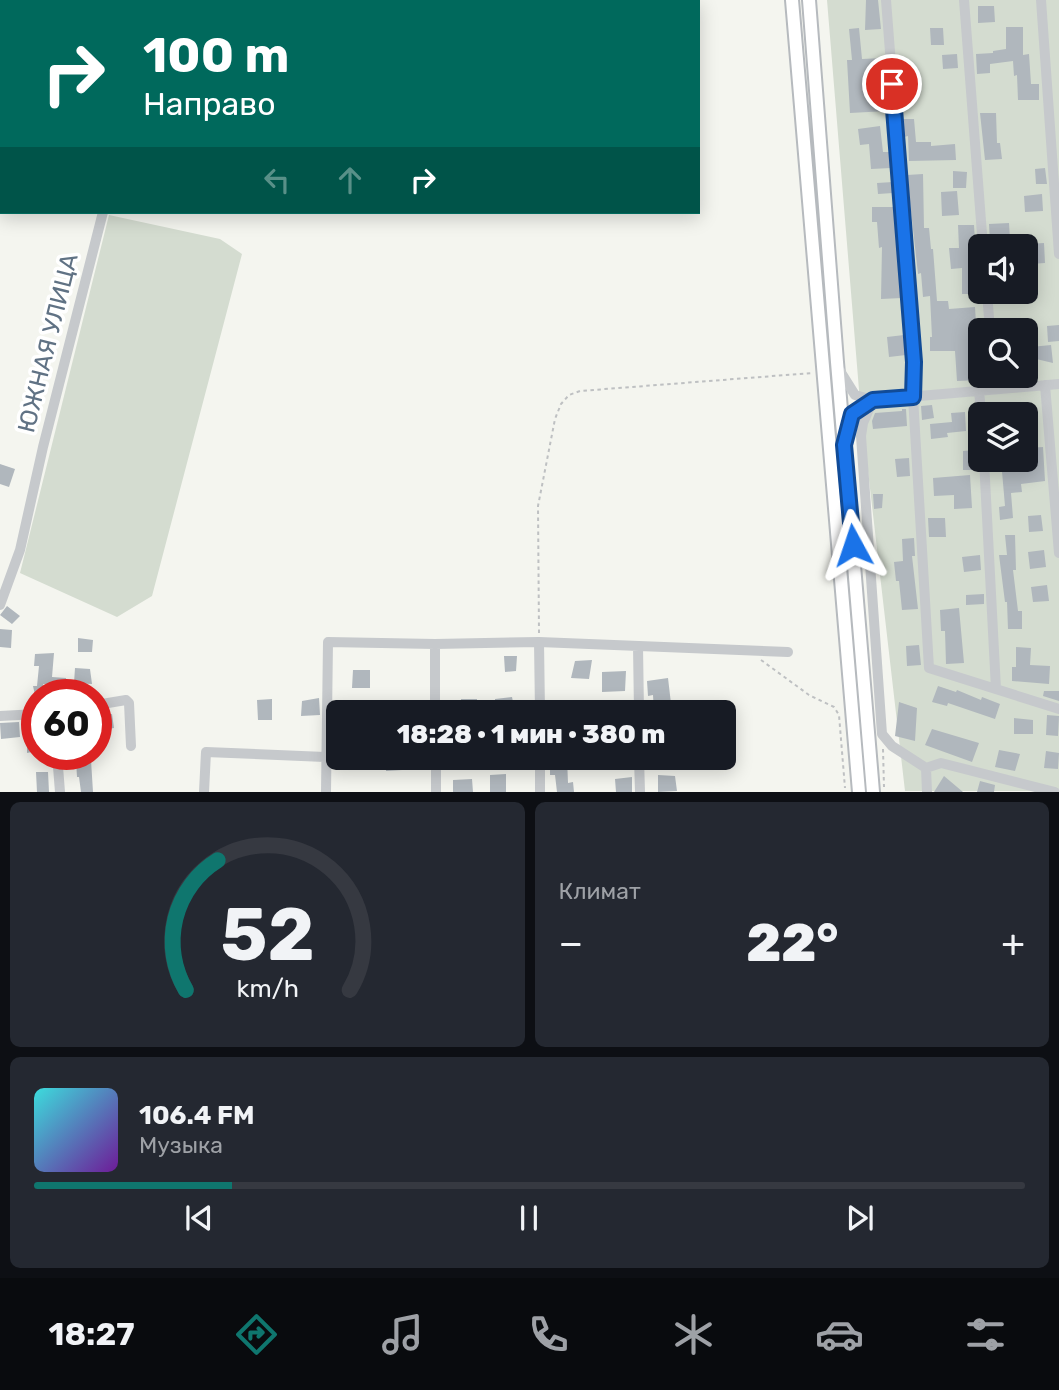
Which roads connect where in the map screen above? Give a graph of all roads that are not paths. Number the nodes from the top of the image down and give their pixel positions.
1 (792, 0) edge
2 (809, 0) edge
3 (886, 0) edge
4 (964, 0) edge
5 (1041, 0) edge
6 (102, 214) edge
7 (982, 234) edge
8 (1059, 254) edge
9 (837, 362) junction
10 (1045, 384) junction
11 (1058, 384) edge
12 (1038, 385) edge
13 (995, 388) edge
14 (979, 389) junction
15 (913, 397) junction
16 (873, 400) junction
17 (980, 402) edge
18 (844, 445) junction
19 (985, 472) edge
20 (1059, 553) edge
21 (0, 604) edge
22 (539, 642) junction
23 (435, 644) junction
24 (638, 646) junction
25 (788, 652) dead end
26 (996, 689) junction
27 (435, 700) edge
28 (540, 700) edge
29 (639, 700) edge
30 (112, 702) edge
31 (1059, 709) edge
32 (21, 715) edge
33 (0, 716) edge
34 (131, 746) dead end
35 (325, 757) junction
36 (926, 768) junction
37 (58, 770) edge
38 (436, 770) edge
39 (540, 770) edge
40 (639, 770) edge
41 (60, 792) edge
42 (204, 792) edge
43 (326, 792) edge
44 (436, 792) edge
45 (540, 792) edge
46 (640, 792) edge
47 (859, 792) edge
48 (873, 792) edge
49 (927, 792) edge
50 (1055, 792) edge

1 - 47 main road
2 - 9 main road
3 - 15 street
4 - 7 street
5 - 8 street
6 - 21 street, ЮЖНАЯ УЛИЦА
9 - 16 street
9 - 18 main road
10 - 11 street
10 - 12 street
10 - 20 street
13 - 14 street
14 - 15 street
14 - 17 street
15 - 16 street
15 - 26 street
16 - 18 street
16 - 36 street
18 - 48 main road
19 - 26 street
22 - 23 street
22 - 24 street
22 - 28 street
23 - 27 street
23 - 35 street
24 - 25 street
24 - 29 street
26 - 31 street
30 - 34 street
32 - 33 street
35 - 42 street
35 - 43 street
36 - 49 street
36 - 50 street
37 - 41 street
38 - 44 street
39 - 45 street
40 - 46 street

